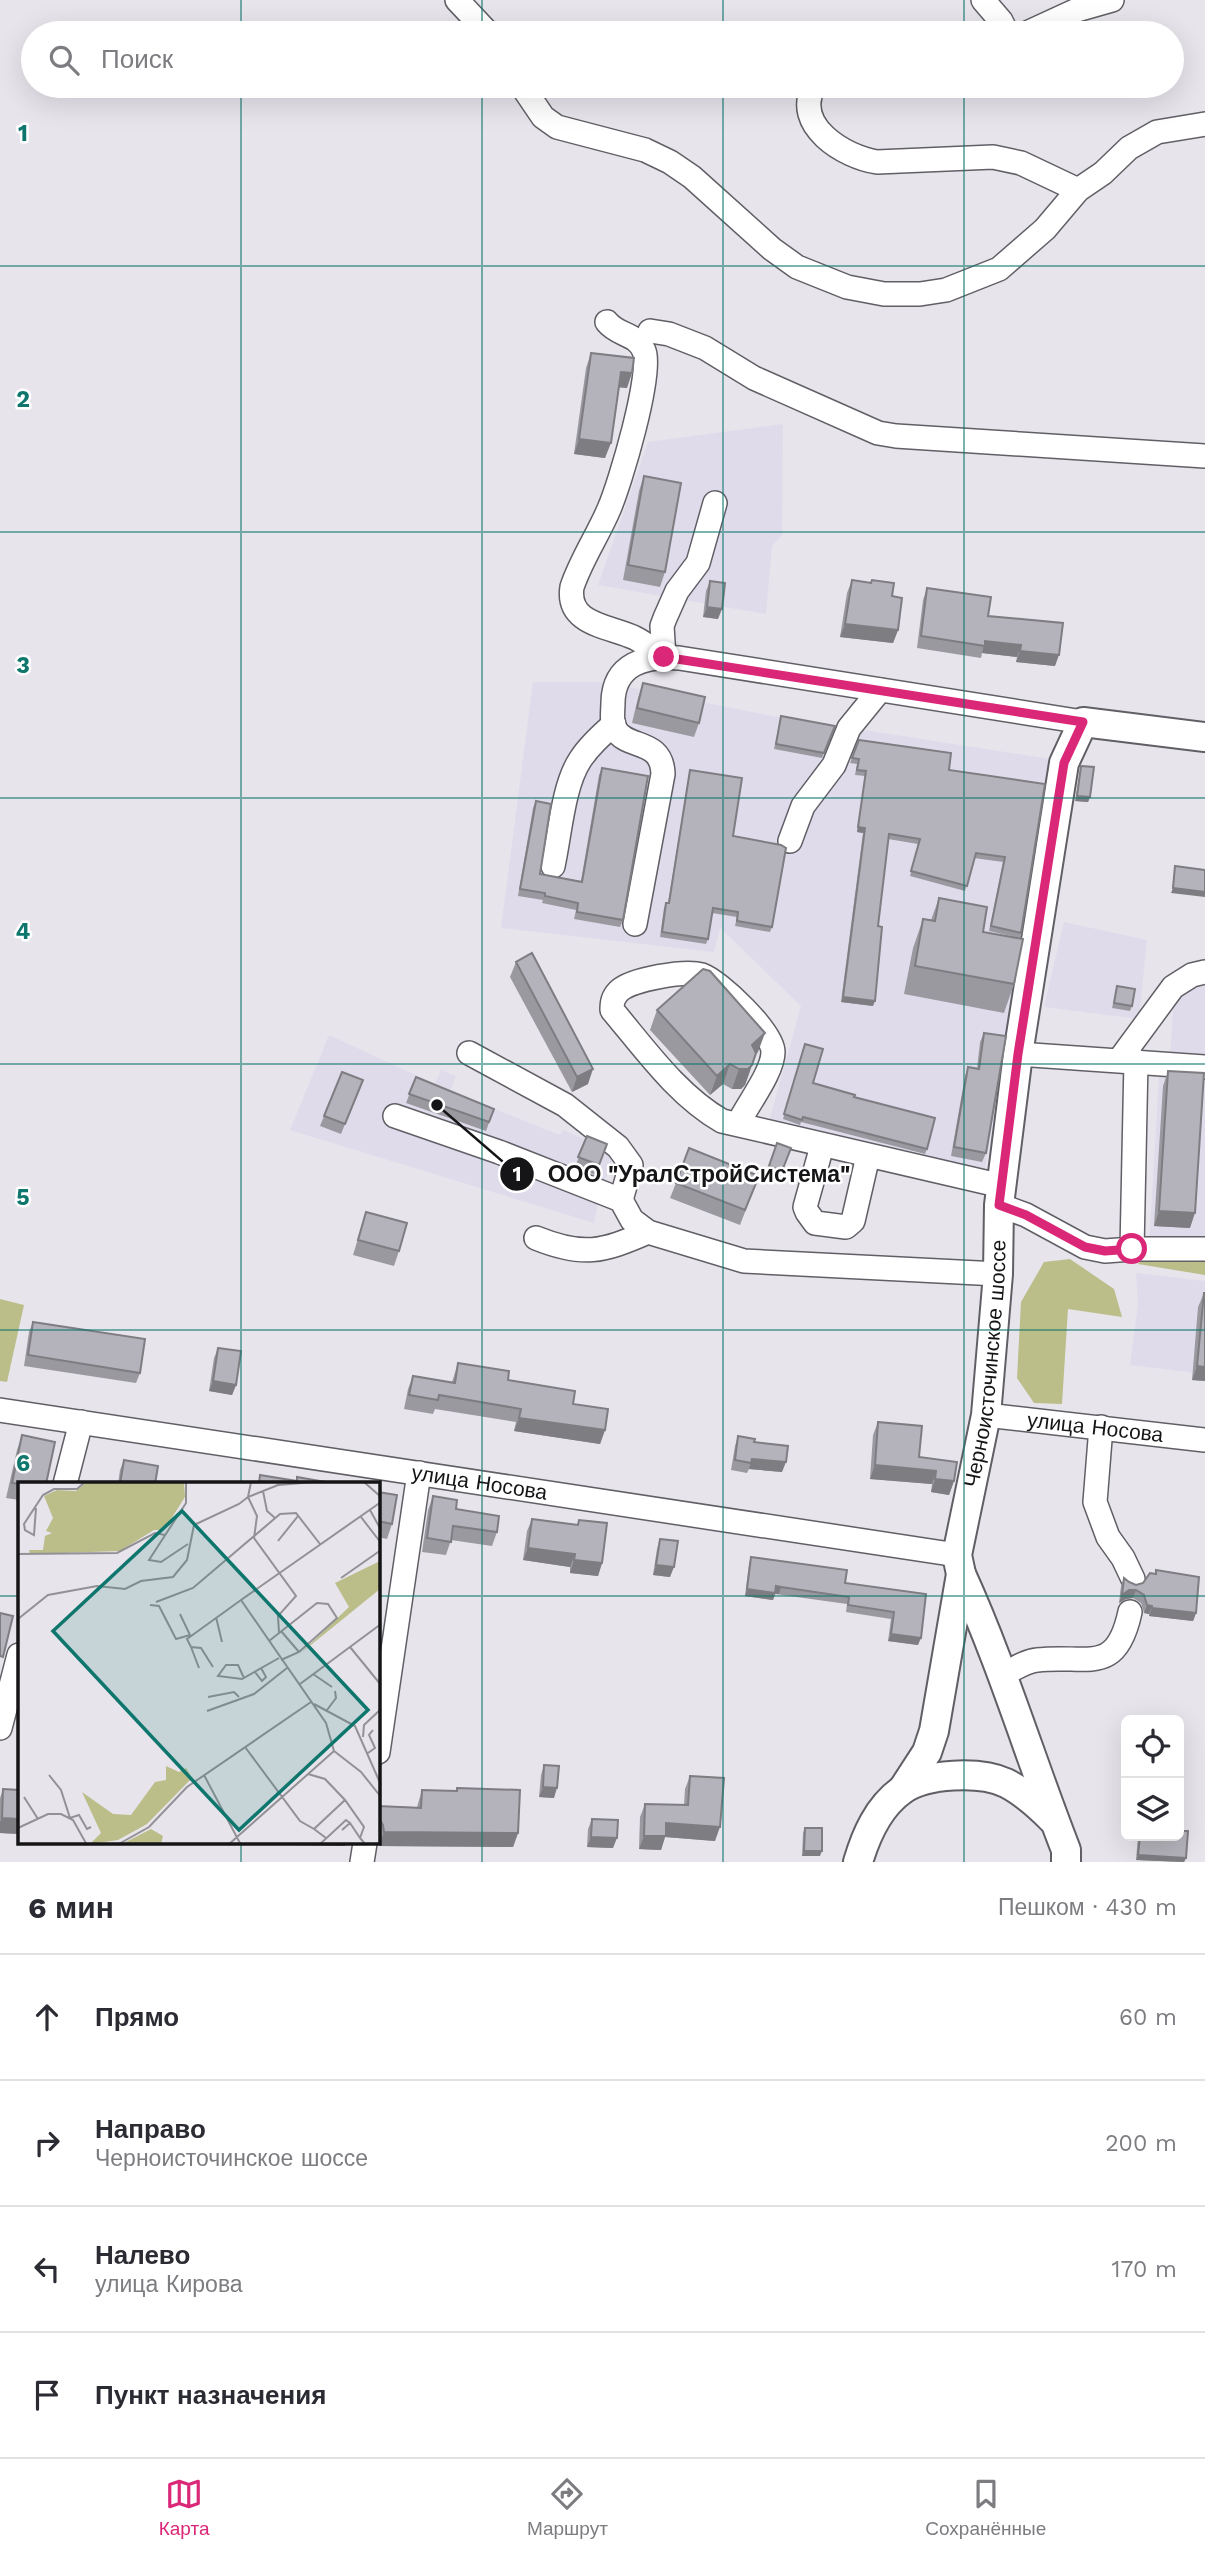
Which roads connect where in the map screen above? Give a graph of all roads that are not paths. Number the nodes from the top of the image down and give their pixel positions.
1 (457, 0) edge
2 (984, 0) edge
3 (1112, 0) edge
4 (477, 21) edge
5 (1001, 21) edge
6 (1053, 21) edge
7 (530, 98) edge
8 (810, 98) edge
9 (1205, 124) edge
10 (1078, 190) junction
11 (607, 322) dead end
12 (650, 331) dead end
13 (1205, 456) edge
14 (715, 503) dead end
15 (664, 657) junction
16 (880, 690) junction
17 (1083, 722) junction
18 (614, 724) junction
19 (1205, 737) edge
20 (790, 842) dead end
21 (553, 866) dead end
22 (635, 924) dead end
23 (1205, 972) edge
24 (469, 1053) dead end
25 (1018, 1054) junction
26 (1128, 1060) junction
27 (1205, 1066) edge
28 (396, 1116) dead end
29 (738, 1124) junction
30 (822, 1146) junction
31 (868, 1156) junction
32 (1000, 1196) junction
33 (621, 1200) junction
34 (648, 1232) junction
35 (536, 1238) dead end
36 (1132, 1249) junction
37 (1205, 1249) edge
38 (998, 1274) junction
39 (0, 1410) edge
40 (986, 1415) junction
41 (81, 1422) junction
42 (1101, 1427) junction
43 (1205, 1440) edge
44 (419, 1473) junction
45 (66, 1482) edge
46 (959, 1564) junction
47 (1133, 1579) dead end
48 (1130, 1612) dead end
49 (18, 1659) edge
50 (1002, 1675) junction
51 (0, 1728) edge
52 (380, 1738) edge
53 (903, 1789) junction
54 (1054, 1821) junction
55 (365, 1844) edge
56 (1068, 1858) edge
57 (362, 1862) edge
58 (858, 1862) edge

1 - 4 street
2 - 5 street
3 - 6 street
7 - 10 street
8 - 10 street
9 - 10 street
11 - 15 street
12 - 13 street
14 - 15 street
15 - 16 street
15 - 18 street
16 - 17 street
16 - 20 street
17 - 19 main road
17 - 25 main road, Черноисточинское шоссе
18 - 21 street
18 - 22 street
23 - 26 street
24 - 33 street
25 - 26 street
25 - 32 main road, Черноисточинское шоссе
26 - 27 street
26 - 36 street
28 - 33 street
29 - 29 street
29 - 30 street
30 - 31 street
30 - 31 street
31 - 32 street
32 - 36 street
32 - 38 main road, Черноисточинское шоссе
33 - 34 street
34 - 35 street
34 - 38 street
36 - 37 street
38 - 40 main road, Черноисточинское шоссе
39 - 41 street, улица Носова
40 - 42 street, улица Носова
40 - 46 main road, Черноисточинское шоссе
41 - 44 street, улица Носова
41 - 45 street
42 - 43 street, улица Носова
42 - 47 street
44 - 46 street, улица Носова
44 - 52 street
46 - 50 main road
46 - 53 main road, Черноисточинское шоссе
48 - 50 street
49 - 51 street
50 - 54 main road
53 - 54 main road
53 - 58 main road, Черноисточинское шоссе
54 - 56 main road
55 - 57 street

